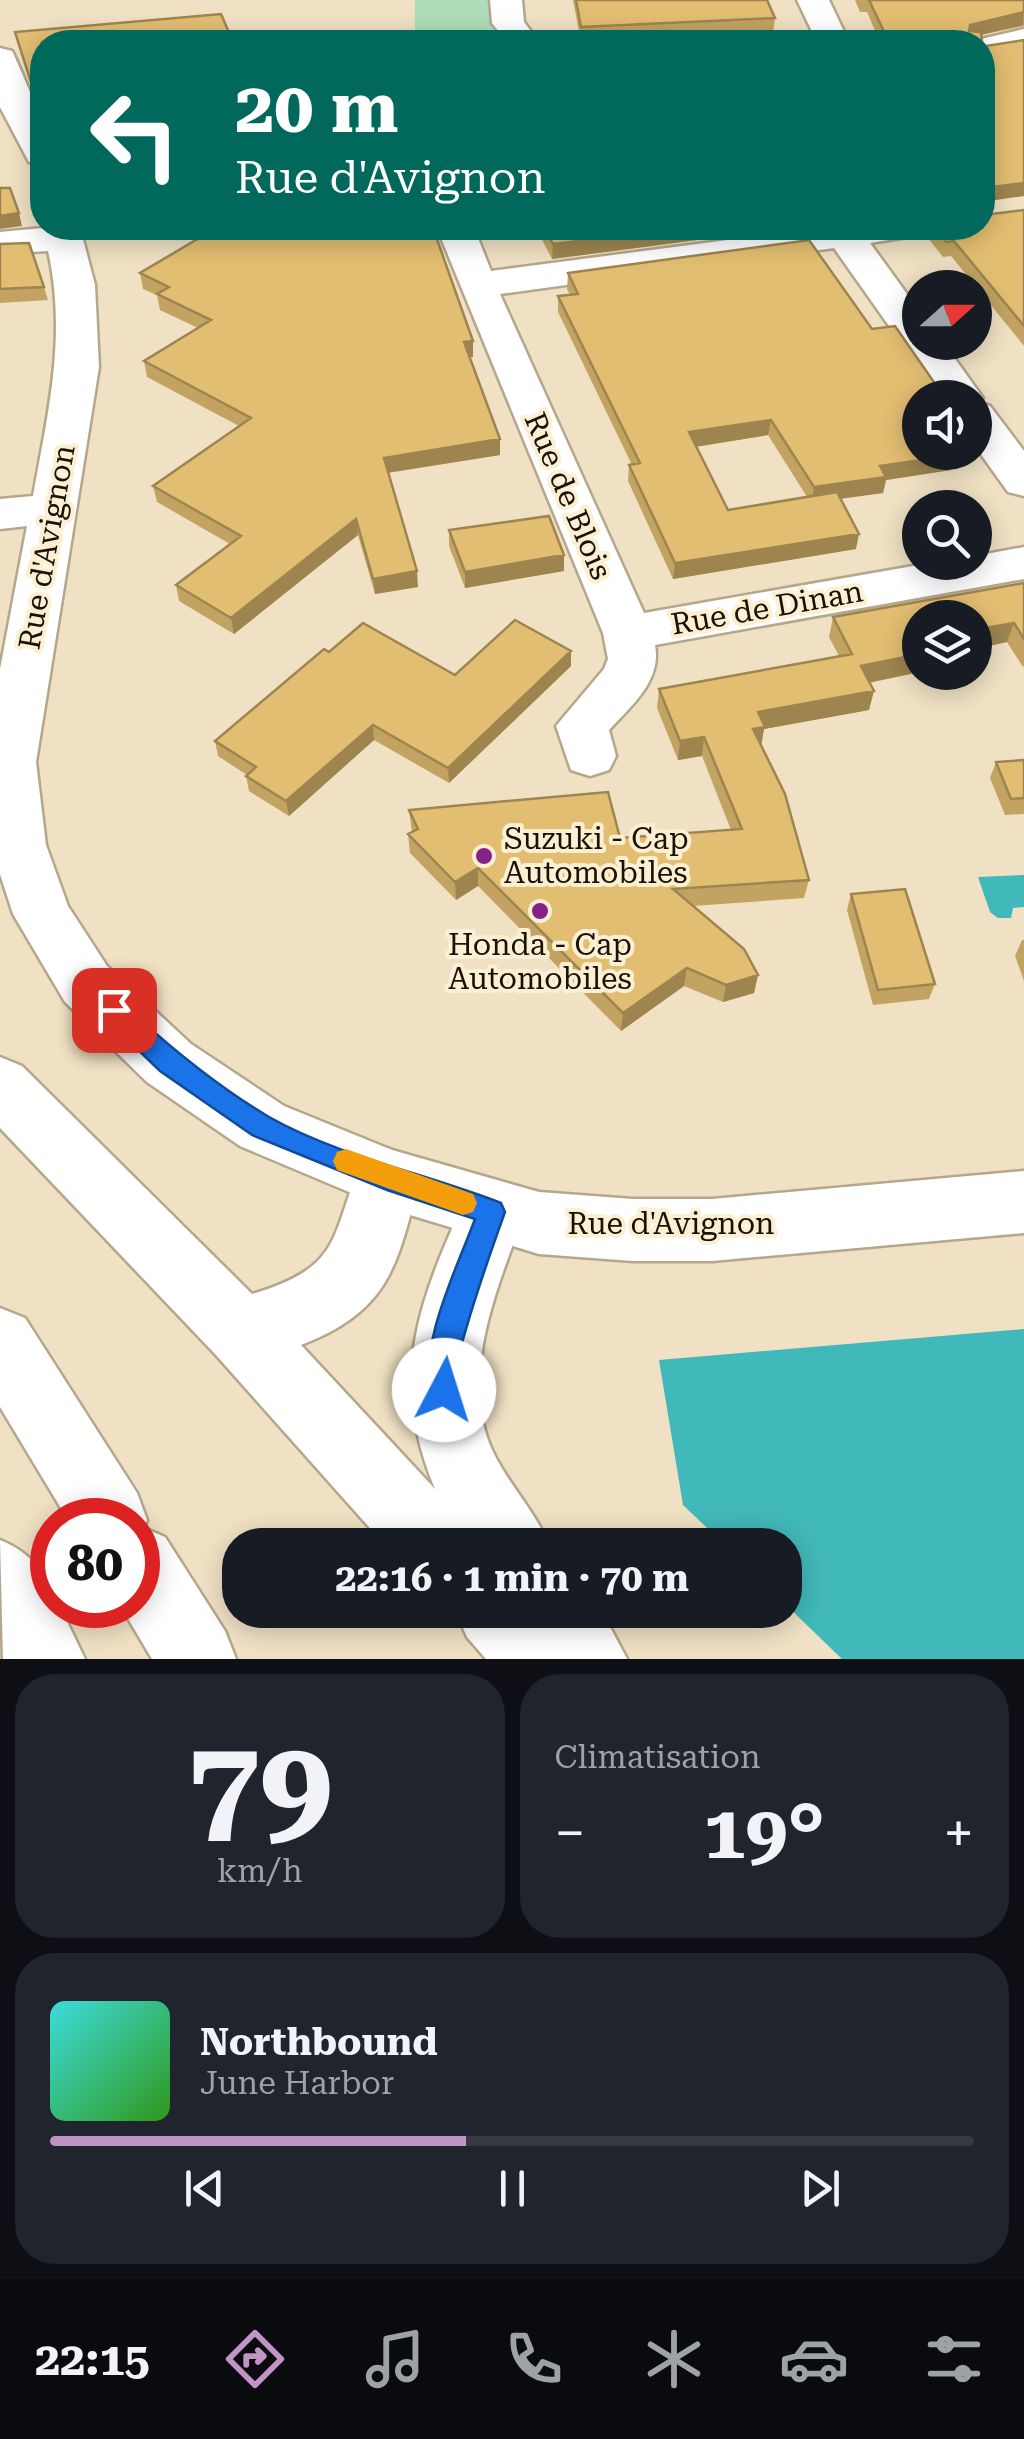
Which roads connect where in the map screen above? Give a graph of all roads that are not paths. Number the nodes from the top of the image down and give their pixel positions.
1 (506, 0) edge
2 (813, 0) edge
3 (514, 30) edge
4 (827, 30) edge
5 (1024, 40) edge
6 (995, 44) edge
7 (0, 58) edge
8 (6, 97) edge
9 (30, 135) edge
10 (0, 149) edge
11 (30, 153) edge
12 (30, 238) edge
13 (64, 240) edge
14 (460, 240) edge
15 (814, 240) edge
16 (847, 240) edge
17 (0, 243) edge
18 (477, 285) junction
19 (902, 315) edge
20 (992, 438) edge
21 (1024, 482) edge
22 (27, 511) edge
23 (1024, 563) edge
24 (628, 633) junction
25 (590, 756) dead end
26 (0, 1085) edge
27 (387, 1178) junction
28 (1024, 1202) edge
29 (492, 1212) junction
30 (241, 1330) junction
31 (0, 1342) edge
32 (96, 1498) edge
33 (420, 1528) edge
34 (500, 1528) edge
35 (0, 1578) edge
36 (160, 1599) edge
37 (510, 1628) edge
38 (567, 1628) edge
39 (46, 1659) edge
40 (197, 1659) edge
41 (538, 1659) edge
42 (588, 1659) edge

1 - 3 main road
2 - 4 main road
5 - 6 main road
7 - 8 main road
8 - 9 main road
10 - 11 main road
12 - 17 main road
13 - 22 main road, Rue d'Avignon
14 - 18 main road, Rue de Blois
15 - 18 main road
16 - 19 main road
18 - 24 main road, Rue de Blois
20 - 21 main road
22 - 27 main road, Rue d'Avignon
23 - 24 main road, Rue de Dinan
24 - 25 main road
26 - 30 main road
27 - 29 main road, Rue d'Avignon
27 - 30 main road
28 - 29 main road, Rue d'Avignon
29 - 34 main road
30 - 33 main road
31 - 32 main road
35 - 39 main road
36 - 40 main road
37 - 41 main road
38 - 42 main road

